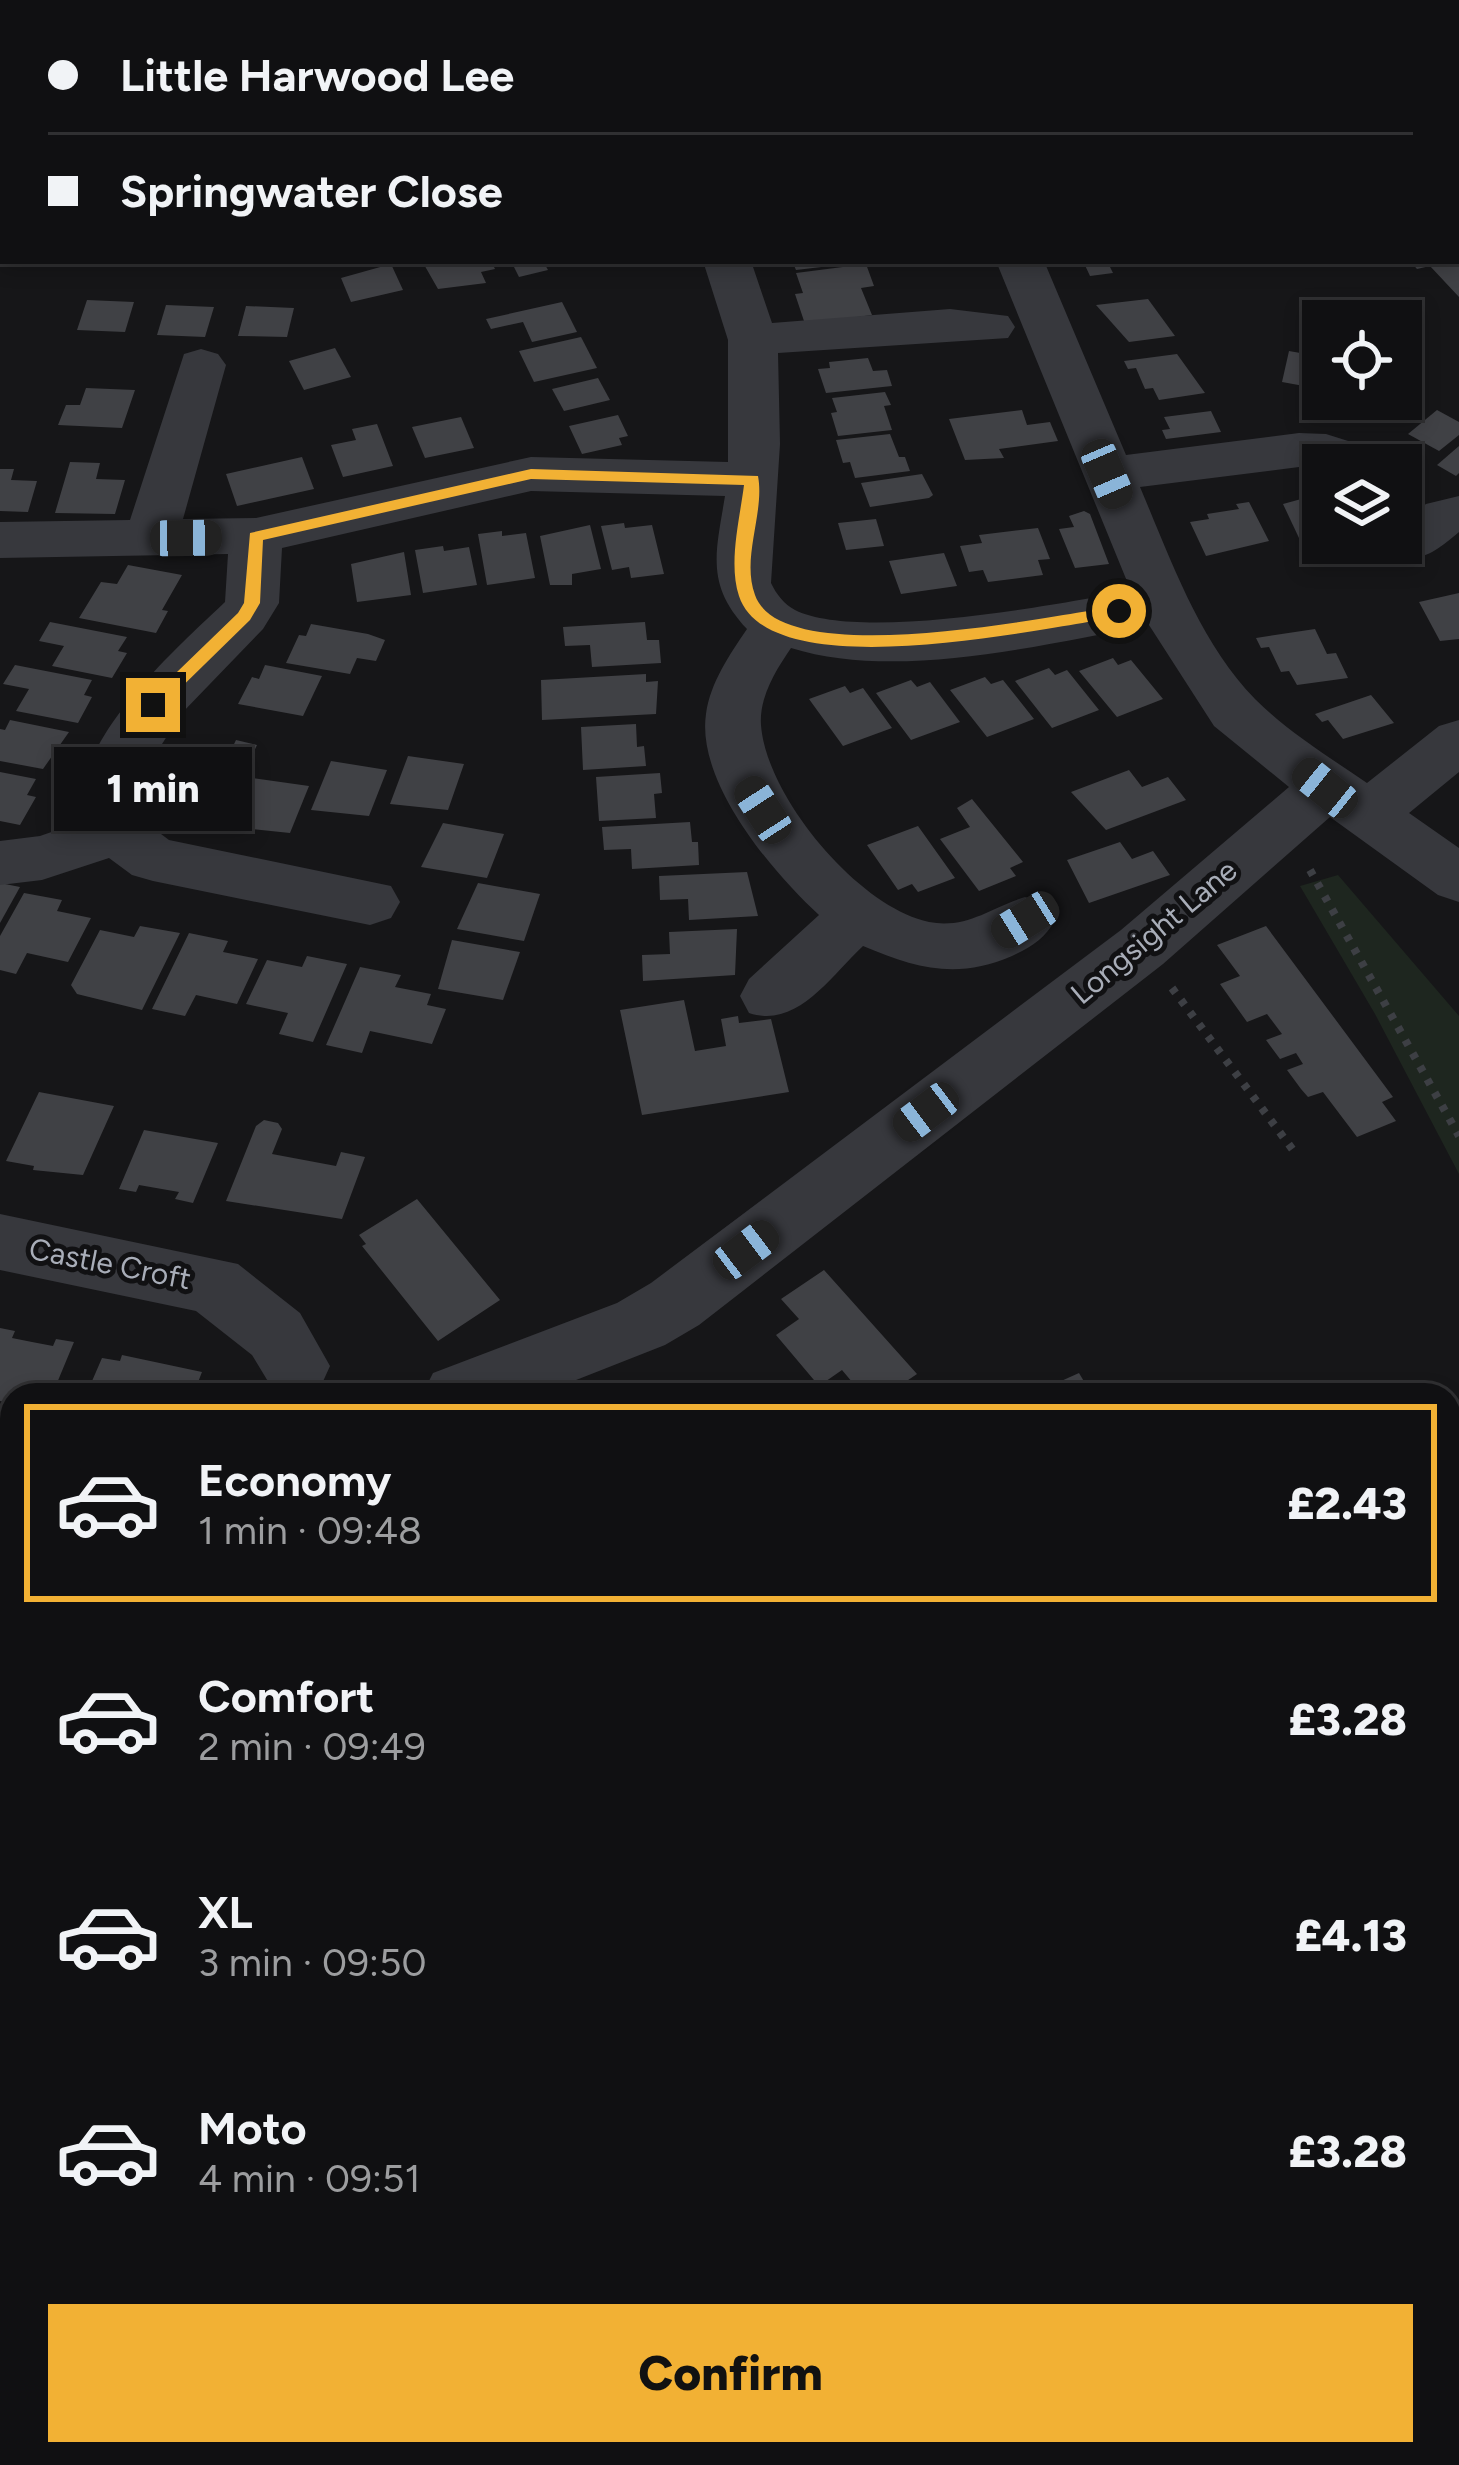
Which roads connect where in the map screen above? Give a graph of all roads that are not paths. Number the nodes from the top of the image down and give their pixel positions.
1 (729, 264) edge
2 (1021, 264) edge
3 (965, 336) dead end
4 (752, 340) junction
5 (201, 365) dead end
6 (1302, 450) edge
7 (1107, 474) junction
8 (753, 480) junction
9 (256, 536) junction
10 (151, 539) junction
11 (0, 540) edge
12 (1163, 604) junction
13 (777, 627) junction
14 (1459, 741) edge
15 (1346, 802) junction
16 (118, 832) junction
17 (0, 863) edge
18 (1459, 879) edge
19 (353, 886) dead end
20 (857, 915) junction
21 (1025, 920) dead end
22 (771, 996) dead end
23 (0, 1242) edge
24 (294, 1337) dead end
25 (488, 1383) edge

1 - 4 street
2 - 7 street
3 - 4 street
4 - 8 street
5 - 10 street
6 - 7 street
7 - 12 street
8 - 9 street
8 - 13 street
9 - 10 street
9 - 16 street
10 - 11 street
12 - 13 street
12 - 15 street
13 - 20 street
14 - 15 street, Longsight Lane
15 - 18 street
15 - 25 street, Longsight Lane
16 - 17 street
16 - 19 street
20 - 21 street
20 - 22 street
23 - 24 street, Castle Croft

